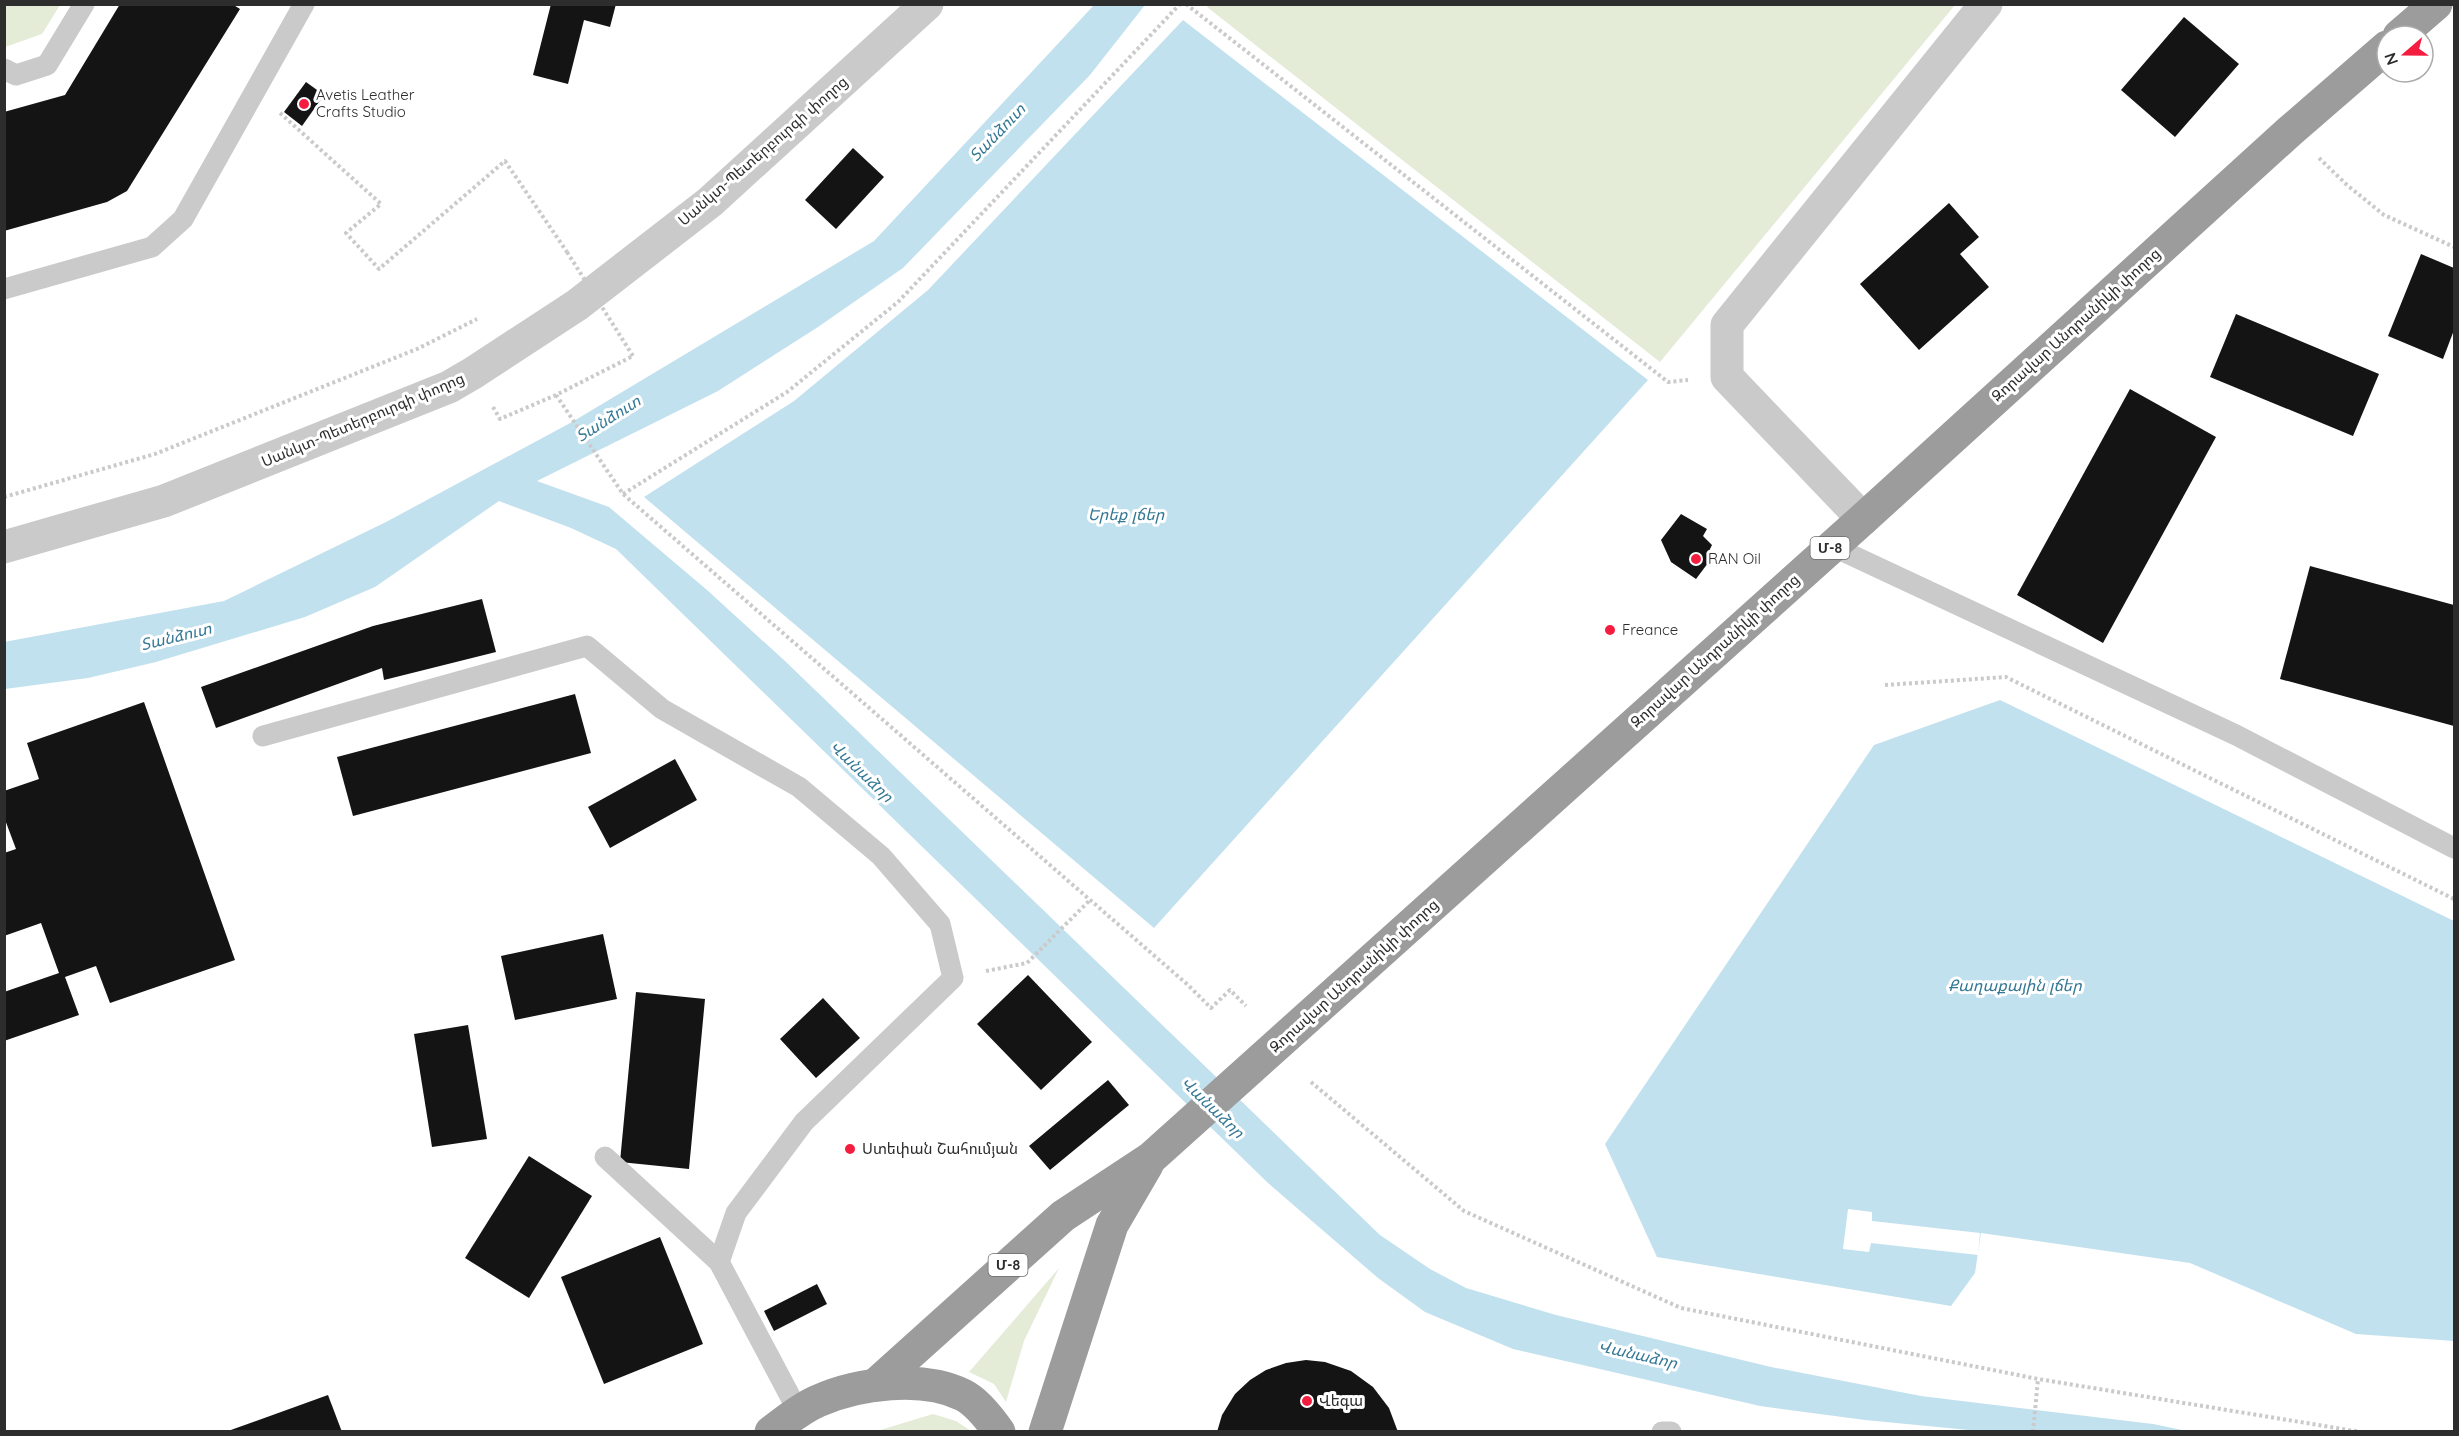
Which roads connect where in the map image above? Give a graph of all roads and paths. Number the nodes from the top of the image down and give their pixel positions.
1 (84, 4) edge
2 (304, 4) edge
3 (927, 4) edge
4 (1180, 4) edge
5 (1186, 4) edge
6 (1986, 4) edge
7 (2436, 4) edge
8 (2413, 24) edge
9 (2375, 57) edge
10 (4, 69) edge
11 (255, 90) junction
12 (2290, 131) junction
13 (2454, 248) edge
14 (574, 261) dead end
15 (565, 268) dead end
16 (4, 289) edge
17 (478, 318) dead end
18 (1727, 377) junction
19 (556, 395) junction
20 (500, 419) dead end
21 (623, 494) junction
22 (4, 498) edge
23 (1863, 519) junction
24 (1832, 546) junction
25 (4, 547) edge
26 (1885, 685) dead end
27 (263, 736) dead end
28 (2454, 848) edge
29 (2454, 899) edge
30 (1090, 900) junction
31 (953, 978) junction
32 (1246, 1006) dead end
33 (1311, 1082) dead end
34 (605, 1157) dead end
35 (1151, 1158) junction
36 (719, 1262) junction
37 (2037, 1379) junction
38 (875, 1385) junction
39 (799, 1413) junction
40 (771, 1431) edge
41 (999, 1431) edge
42 (1045, 1431) edge
43 (1662, 1431) edge
44 (1671, 1431) edge
45 (2033, 1431) edge
46 (2361, 1431) edge

1 - 10 lane
2 - 11 lane
3 - 25 street, Սանկտ-Պետերբուրգի փողոց
4 - 21 path
5 - 18 path
6 - 18 street
7 - 8 highway
9 - 12 highway, Զորավար Անդրանիկի փողոց / Մ-8
11 - 16 lane
11 - 19 path, bridge
12 - 13 path
12 - 23 highway, Զորավար Անդրանիկի փողոց / Մ-8
14 - 15 path
17 - 22 path
18 - 23 street
19 - 20 path
19 - 21 path
21 - 30 path
23 - 24 highway, Զորավար Անդրանիկի փողոց / Մ-8
24 - 28 lane
24 - 35 highway, Զորավար Անդրանիկի փողոց / Մ-8
26 - 29 path
27 - 31 lane
30 - 31 path
30 - 32 path
31 - 36 lane
33 - 37 path
34 - 36 lane
35 - 38 highway, Մ-8
35 - 42 highway, Մ-8
36 - 39 lane
37 - 45 path
37 - 46 path
38 - 39 highway
38 - 41 highway
39 - 40 highway
43 - 44 lane

